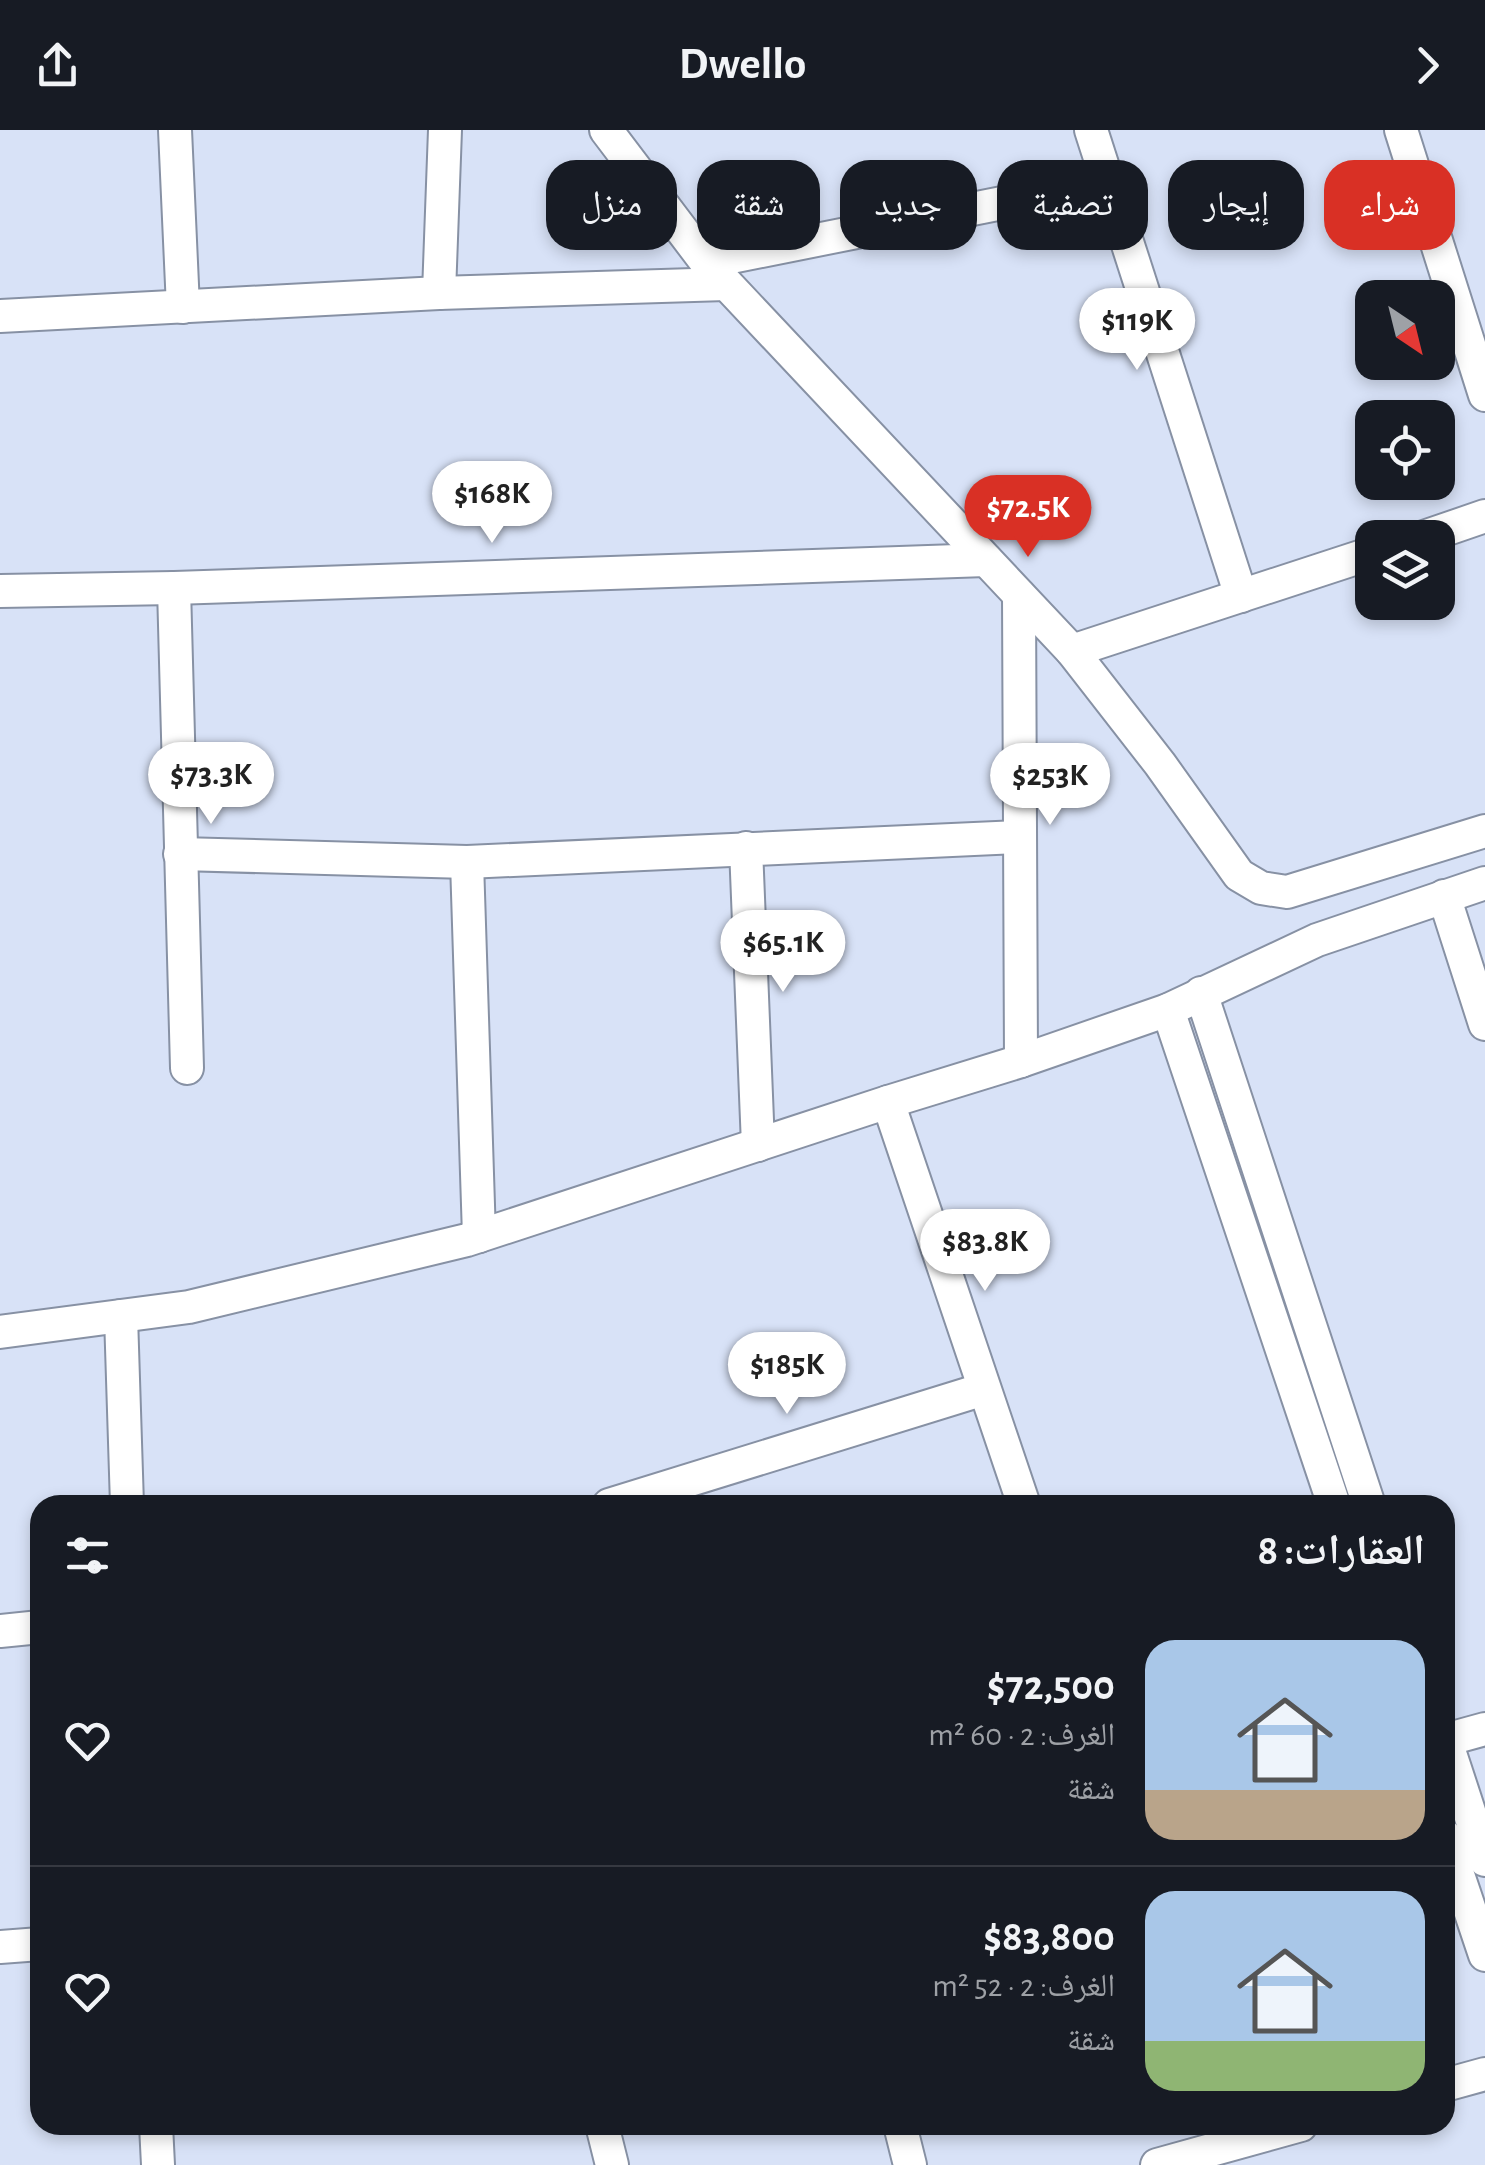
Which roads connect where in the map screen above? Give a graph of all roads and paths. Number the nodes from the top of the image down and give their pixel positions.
1 (174, 130) edge
2 (445, 130) edge
3 (606, 130) edge
4 (1091, 130) edge
5 (1401, 130) edge
6 (1101, 160) edge
7 (997, 208) edge
8 (1130, 250) edge
9 (716, 273) junction
10 (439, 294) junction
11 (183, 307) junction
12 (0, 316) edge
13 (1485, 395) edge
14 (1485, 516) edge
15 (1455, 526) edge
16 (1355, 559) edge
17 (986, 560) junction
18 (174, 588) junction
19 (0, 590) edge
20 (1019, 595) junction
21 (1241, 596) junction
22 (1072, 652) junction
23 (1485, 831) edge
24 (1019, 837) junction
25 (746, 848) junction
26 (180, 854) junction
27 (467, 862) junction
28 (1485, 883) edge
29 (1444, 896) junction
30 (1201, 993) junction
31 (1168, 1010) junction
32 (1485, 1024) edge
33 (1021, 1061) junction
34 (187, 1068) dead end
35 (888, 1102) junction
36 (758, 1145) junction
37 (478, 1236) junction
38 (122, 1316) junction
39 (0, 1332) edge
40 (984, 1389) junction
41 (127, 1495) edge
42 (641, 1495) edge
43 (1021, 1495) edge
44 (1331, 1495) edge
45 (1366, 1495) edge
46 (30, 1628) edge
47 (0, 1631) edge
48 (1485, 1729) edge
49 (1455, 1736) edge
50 (1455, 1769) edge
51 (1485, 1860) edge
52 (1455, 1866) edge
53 (30, 1945) edge
54 (0, 1947) edge
55 (1485, 1955) edge
56 (1485, 2074) edge
57 (1455, 2082) edge
58 (156, 2135) edge
59 (604, 2135) edge
60 (902, 2135) edge
61 (1213, 2137) edge
62 (158, 2165) edge
63 (612, 2165) edge
64 (910, 2165) edge
65 (1156, 2165) edge

1 - 11 street
2 - 10 street
3 - 9 street
4 - 6 street
5 - 13 street
7 - 9 street
8 - 21 street
9 - 10 street
9 - 17 street
10 - 11 street
11 - 12 street
14 - 15 street
16 - 21 street
17 - 18 street
17 - 20 street
18 - 19 street
18 - 26 street
20 - 22 street
20 - 24 street
21 - 22 street
22 - 23 street
24 - 25 street
24 - 33 street
25 - 27 street
25 - 36 street
26 - 27 street
26 - 34 street
27 - 37 street
28 - 29 street
29 - 30 street
29 - 32 street
30 - 31 street
30 - 45 street
31 - 33 street
31 - 44 street
33 - 35 street
35 - 36 street
35 - 40 street
36 - 37 street
37 - 38 street
38 - 39 street
38 - 41 street
40 - 42 street
40 - 43 street
46 - 47 street
48 - 49 street
50 - 51 street
52 - 55 street
53 - 54 street
56 - 57 street
58 - 62 street
59 - 63 street
60 - 64 street
61 - 65 street

